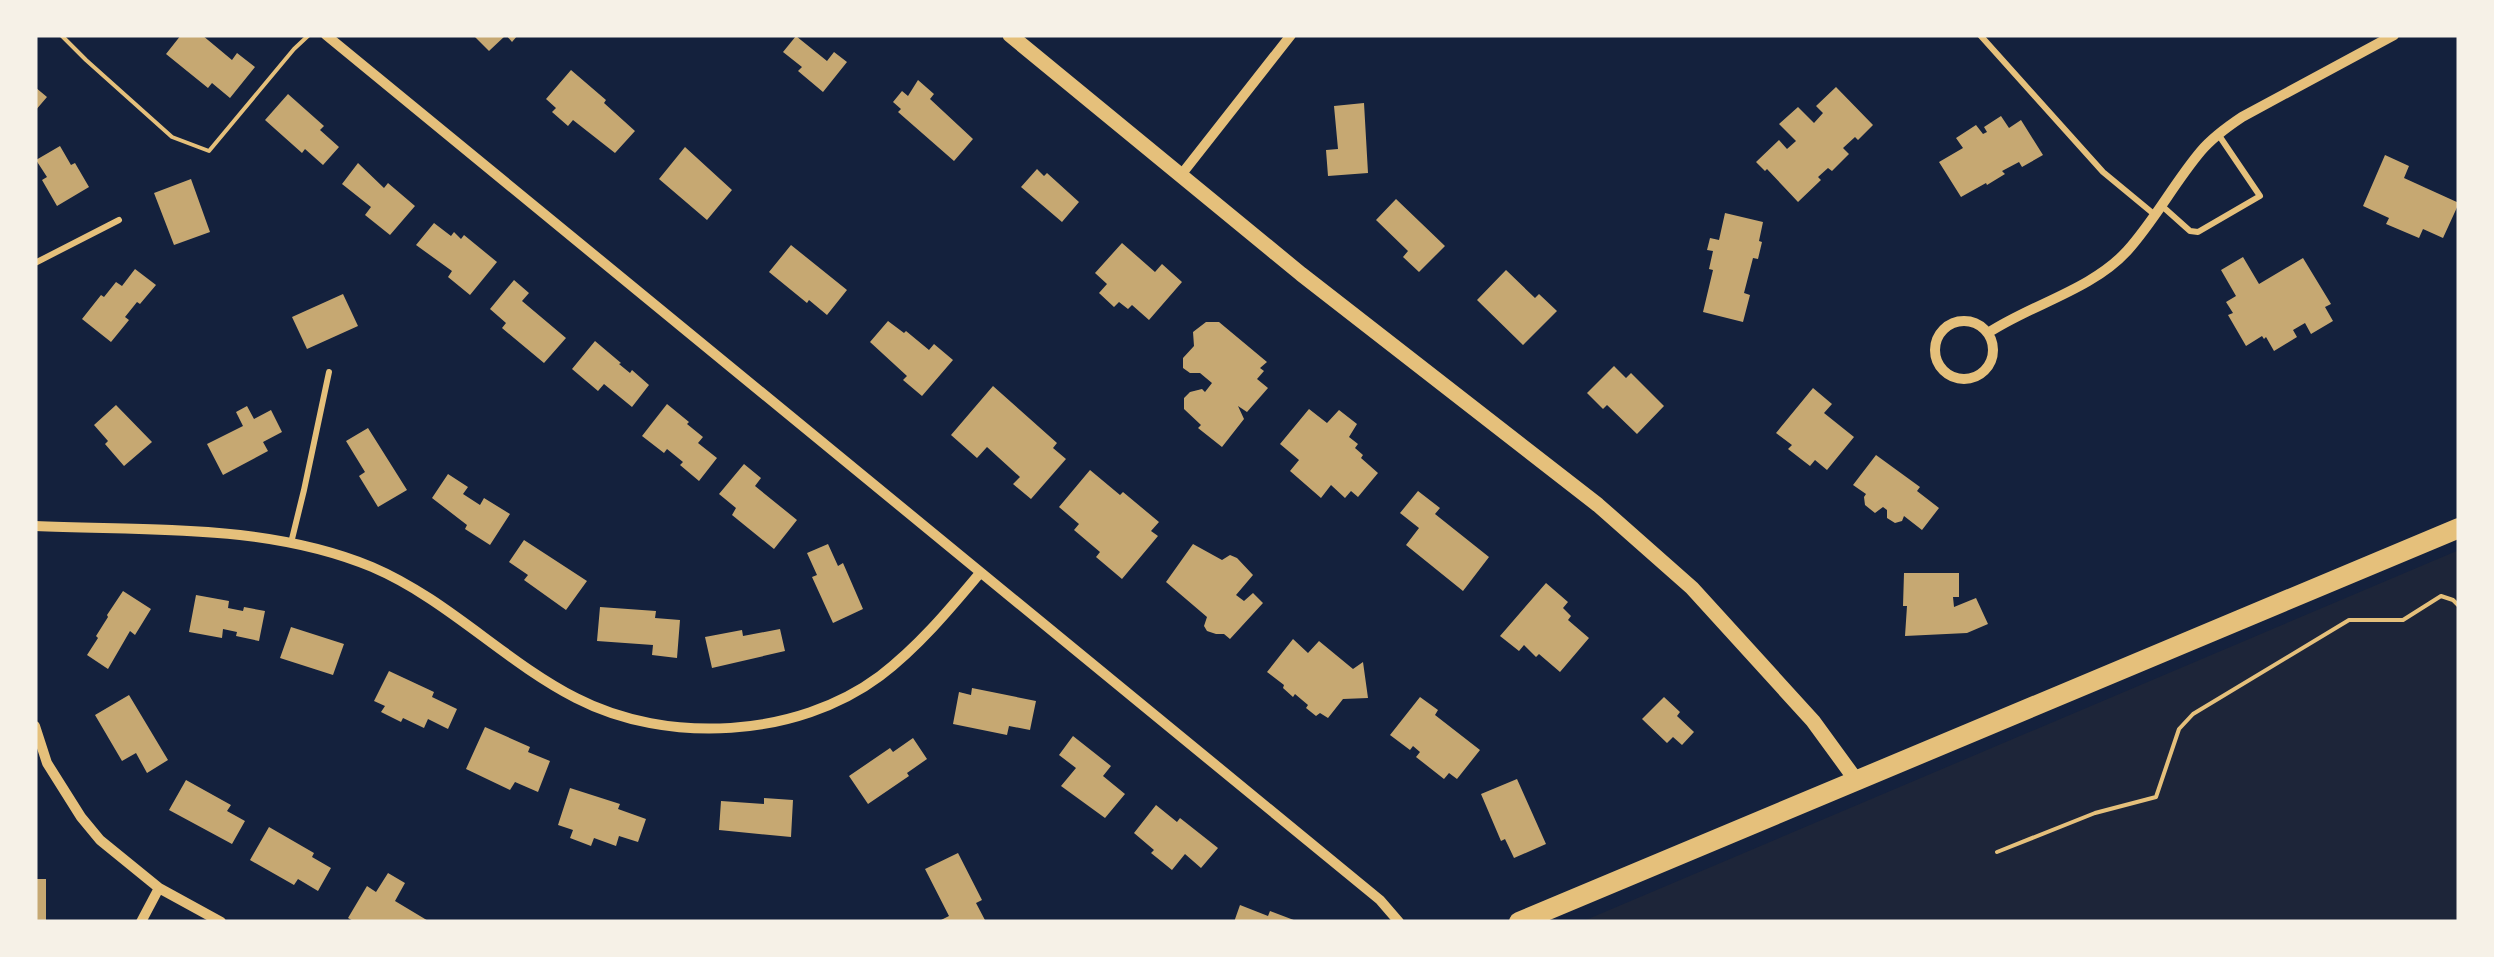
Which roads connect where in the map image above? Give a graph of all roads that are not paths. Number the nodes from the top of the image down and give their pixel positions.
1 (326, 35) edge
2 (1010, 35) edge
3 (1291, 35) edge
4 (1980, 35) edge
5 (2394, 35) edge
6 (2218, 134) junction
7 (1180, 175) junction
8 (2158, 210) junction
9 (119, 220) dead end
10 (35, 263) edge
11 (1988, 333) junction
12 (329, 372) dead end
13 (35, 526) edge
14 (2459, 528) edge
15 (290, 542) junction
16 (980, 573) junction
17 (35, 726) edge
18 (1856, 780) junction
19 (160, 888) junction
20 (140, 922) edge
21 (221, 922) edge
22 (1399, 922) edge
23 (1519, 922) edge

1 - 16 street
2 - 7 street
3 - 7 street
4 - 8 lane
5 - 6 street
6 - 8 street
6 - 8 lane
7 - 18 street
8 - 11 street
9 - 10 lane
11 - 11 street
12 - 15 lane
13 - 15 street
14 - 18 main road
15 - 16 street
16 - 22 street
17 - 19 street
18 - 23 main road
19 - 20 street
19 - 21 street

